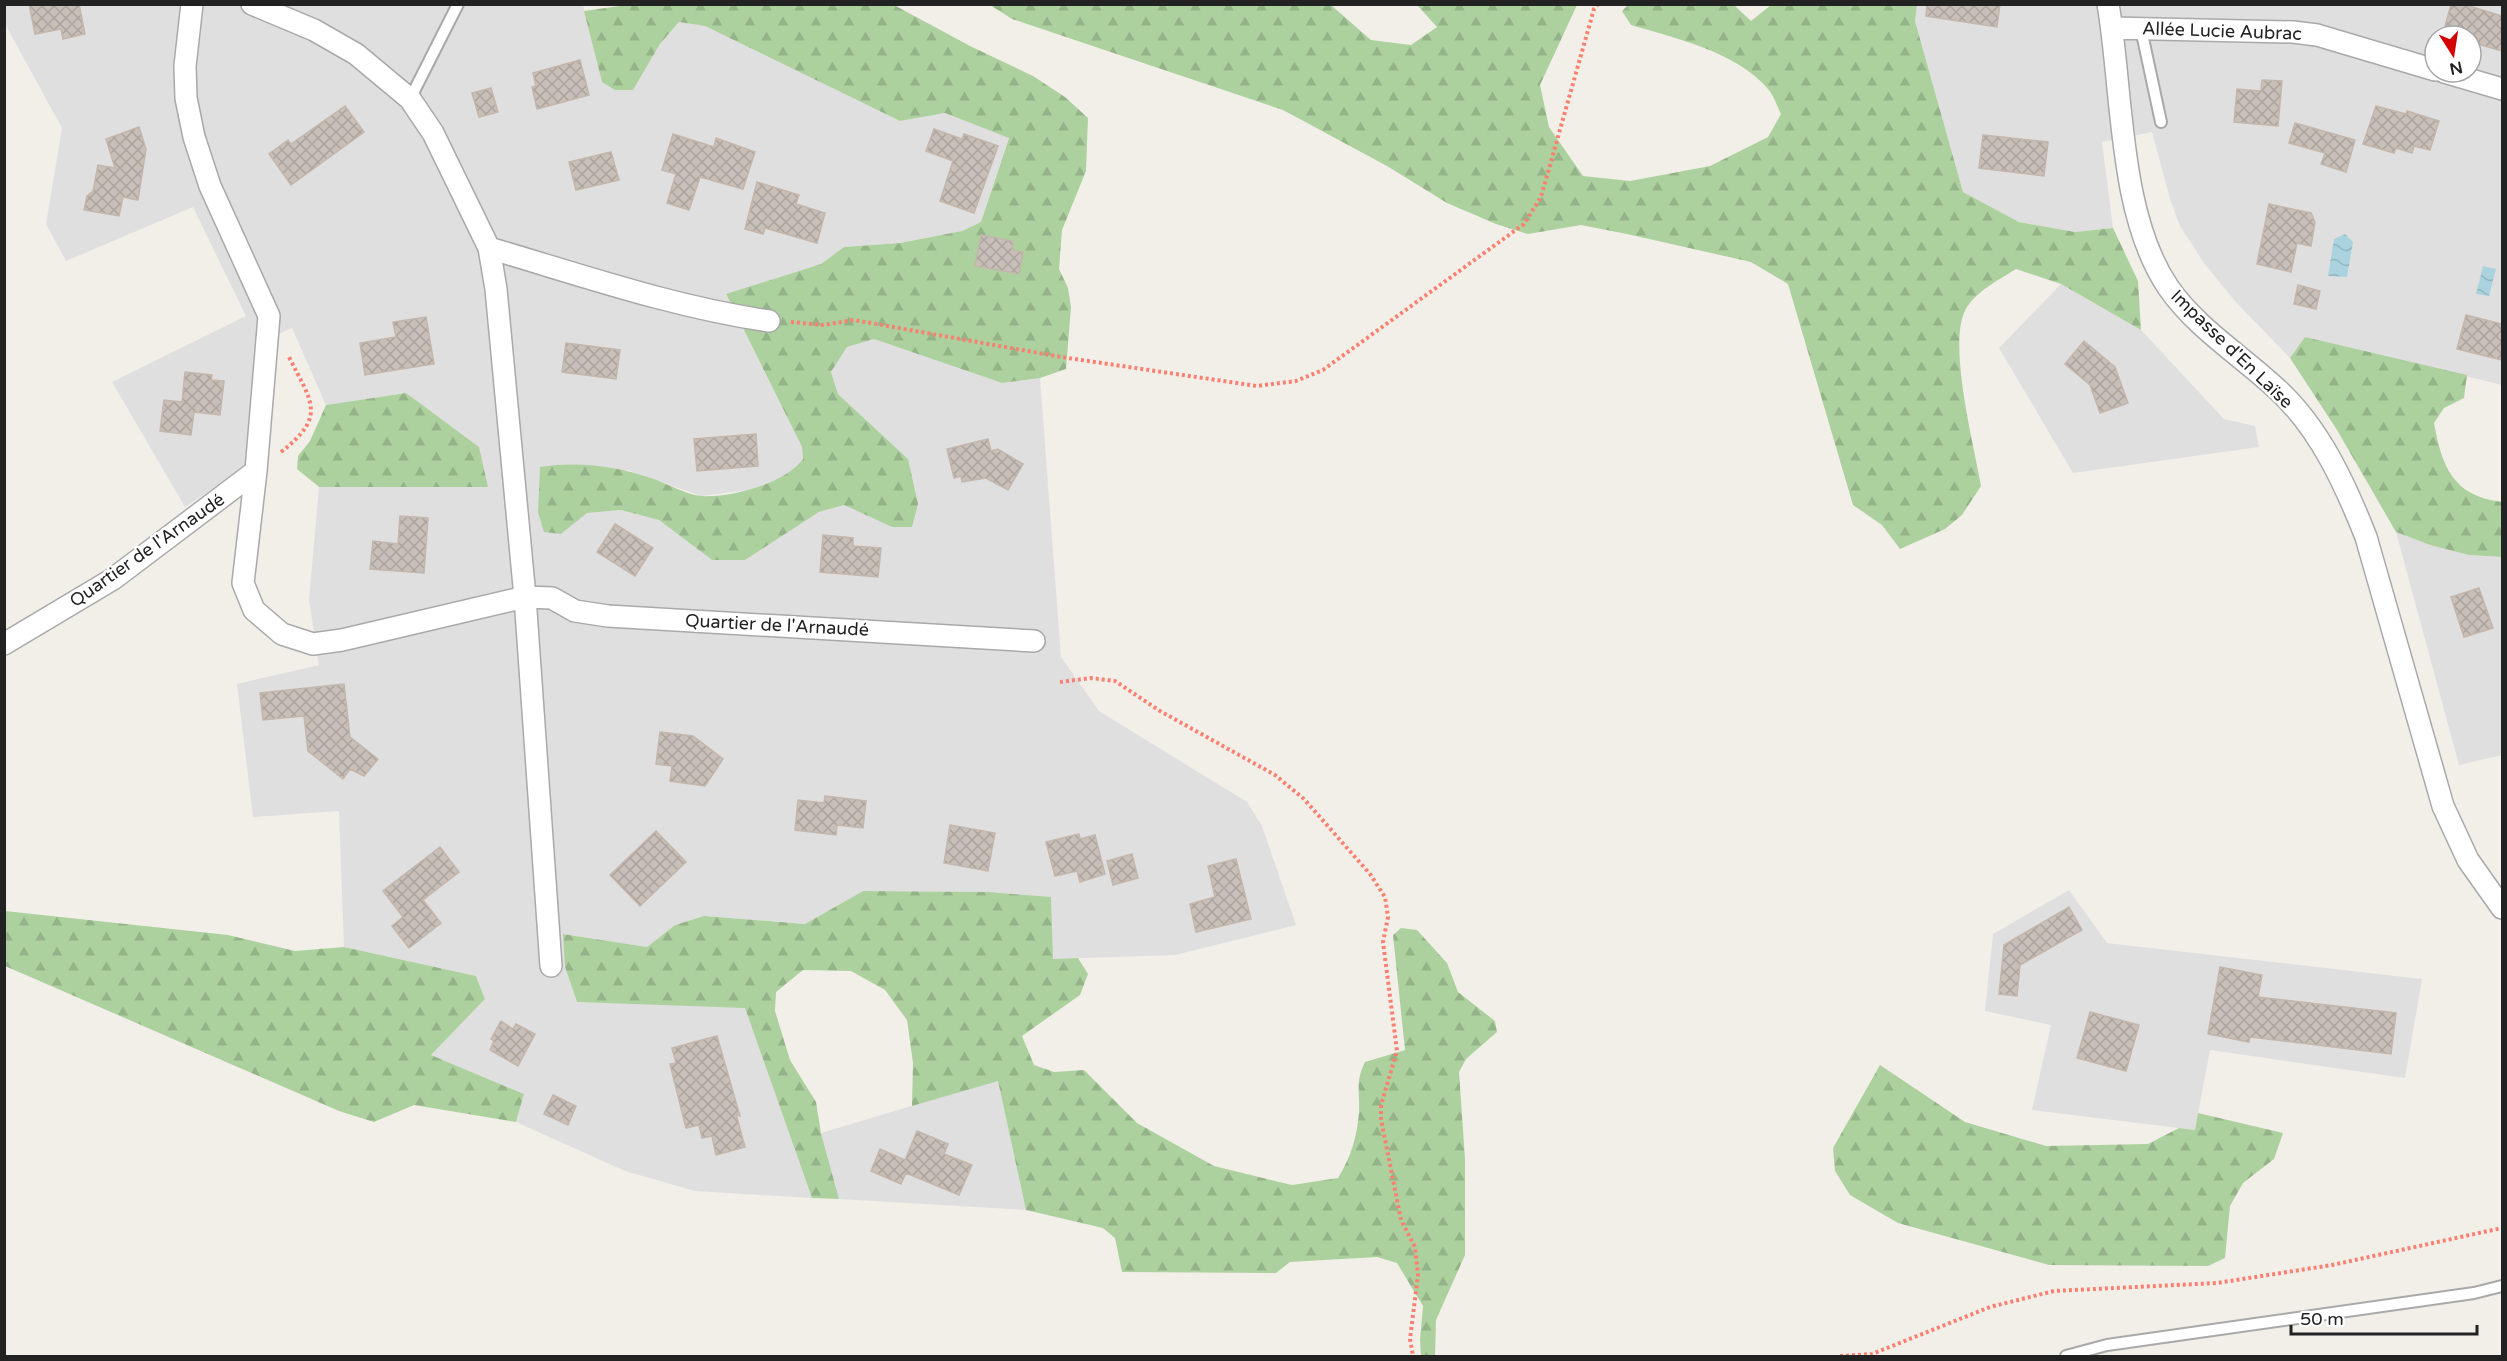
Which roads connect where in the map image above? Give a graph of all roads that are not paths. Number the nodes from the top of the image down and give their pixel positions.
1 (192, 4) edge
2 (252, 4) edge
3 (458, 4) edge
4 (2108, 4) edge
5 (2112, 28) junction
6 (2142, 29) junction
7 (2423, 66) edge
8 (2483, 83) edge
9 (2502, 89) edge
10 (410, 99) junction
11 (2161, 122) dead end
12 (489, 248) junction
13 (769, 321) road end
14 (256, 471) junction
15 (525, 597) junction
16 (1034, 641) dead end
17 (4, 644) edge
18 (2502, 908) edge
19 (551, 966) dead end
20 (2502, 1286) edge
21 (2066, 1356) edge

1 - 14 street, Quartier de l'Arnaudé
2 - 10 street
3 - 10 lane
4 - 5 street, Impasse d'En Laïse
5 - 6 street, Allée Lucie Aubrac
5 - 18 street, Impasse d'En Laïse
6 - 7 street, Allée Lucie Aubrac
6 - 11 lane
8 - 9 street
10 - 12 street
12 - 13 street
12 - 15 street
14 - 15 street, Quartier de l'Arnaudé
14 - 17 street, Quartier de l'Arnaudé
15 - 16 street, Quartier de l'Arnaudé
15 - 19 street
20 - 21 lane

